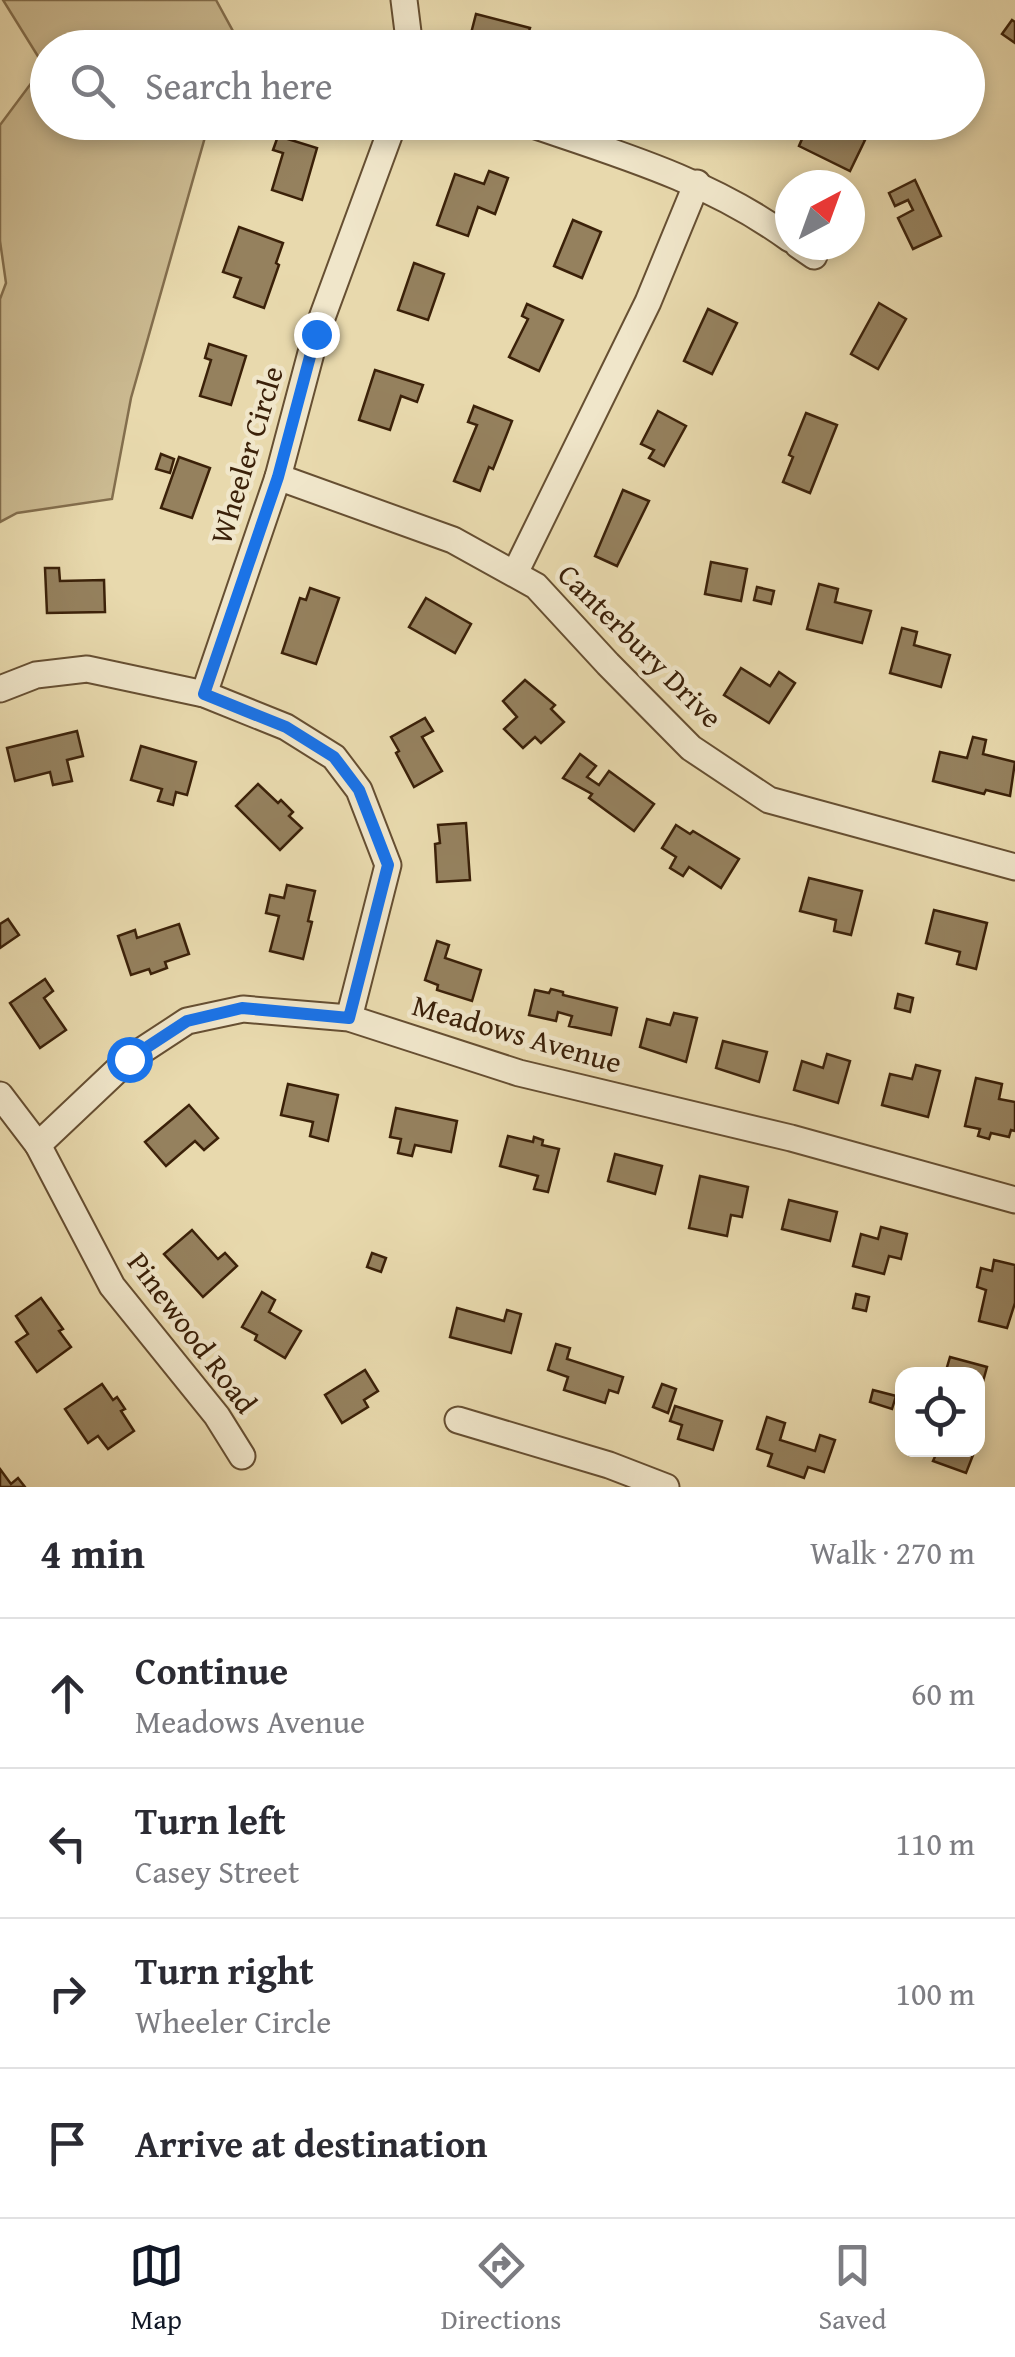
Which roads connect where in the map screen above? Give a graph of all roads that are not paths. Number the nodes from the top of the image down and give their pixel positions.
1 (404, 0) edge
2 (408, 30) edge
3 (387, 140) edge
4 (575, 140) edge
5 (697, 183) junction
6 (775, 228) edge
7 (278, 477) junction
8 (515, 572) junction
9 (0, 689) edge
10 (204, 694) junction
11 (1015, 868) edge
12 (349, 1018) junction
13 (0, 1095) edge
14 (38, 1145) junction
15 (1015, 1200) edge
16 (458, 1420) dead end
17 (242, 1456) dead end
18 (666, 1487) edge

1 - 2 street
3 - 7 street, Wheeler Circle
4 - 5 street
5 - 6 street
5 - 8 street
7 - 8 street, Canterbury Drive
7 - 10 street, Wheeler Circle
8 - 11 street, Canterbury Drive
9 - 10 street
10 - 12 street
12 - 14 street, Meadows Avenue
12 - 15 street, Meadows Avenue
13 - 14 street, Pinewood Road
14 - 17 street, Pinewood Road
16 - 18 street

